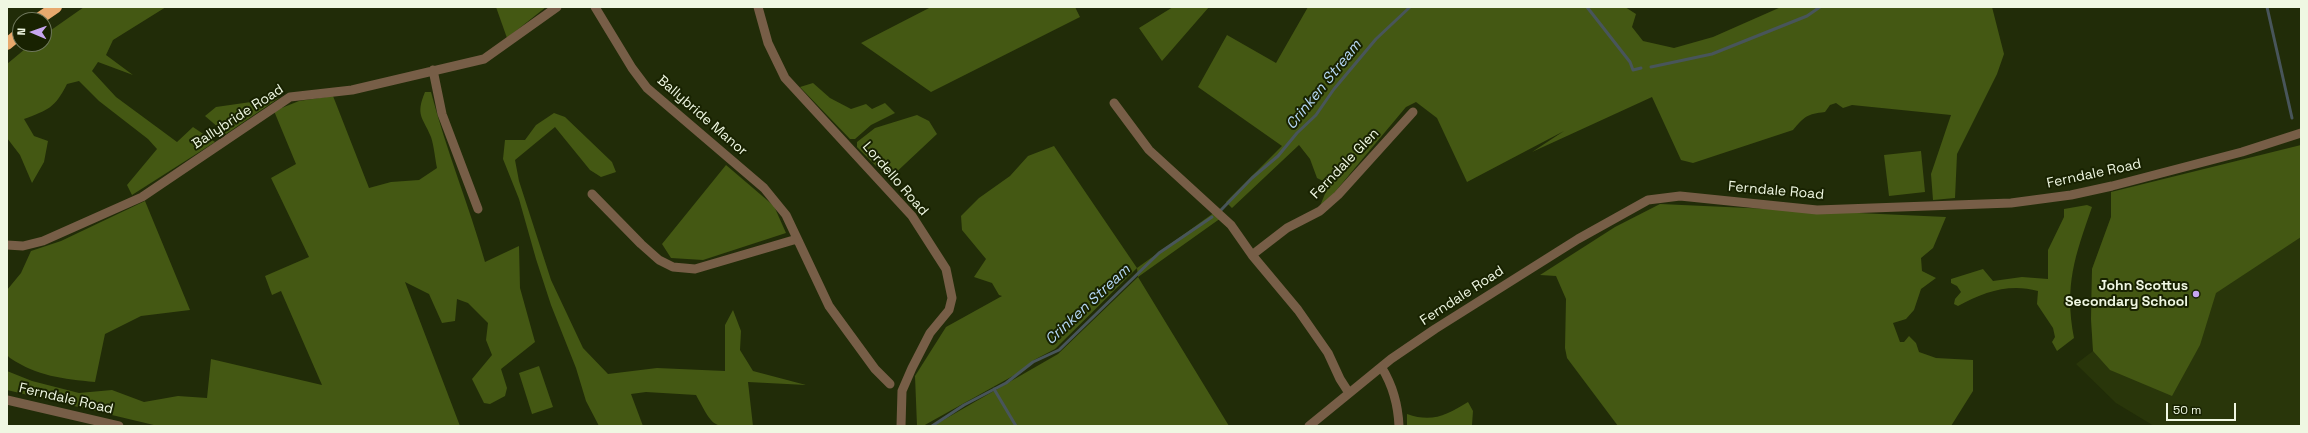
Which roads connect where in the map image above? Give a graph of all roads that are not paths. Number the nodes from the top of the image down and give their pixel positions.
1 (557, 7) edge
2 (595, 7) edge
3 (758, 7) edge
4 (433, 70) junction
5 (1114, 103) dead end
6 (1413, 112) dead end
7 (2301, 133) edge
8 (592, 194) dead end
9 (478, 209) dead end
10 (797, 239) junction
11 (7, 245) edge
12 (1252, 255) junction
13 (1382, 368) junction
14 (890, 384) dead end
15 (1349, 393) junction
16 (7, 400) edge
17 (120, 426) edge
18 (901, 426) edge
19 (1309, 426) edge
20 (1399, 426) edge

1 - 4 street, Ballybride Road
2 - 10 street, Ballybride Manor
3 - 18 street, Lordello Road
4 - 9 street
4 - 11 street, Ballybride Road
5 - 12 street
6 - 12 street, Ferndale Glen
7 - 13 street, Ferndale Road
8 - 10 street
10 - 14 street, Ballybride Manor
12 - 15 street
13 - 15 street, Ferndale Road
13 - 20 street
15 - 19 street, Ferndale Road
16 - 17 street, Ferndale Road

